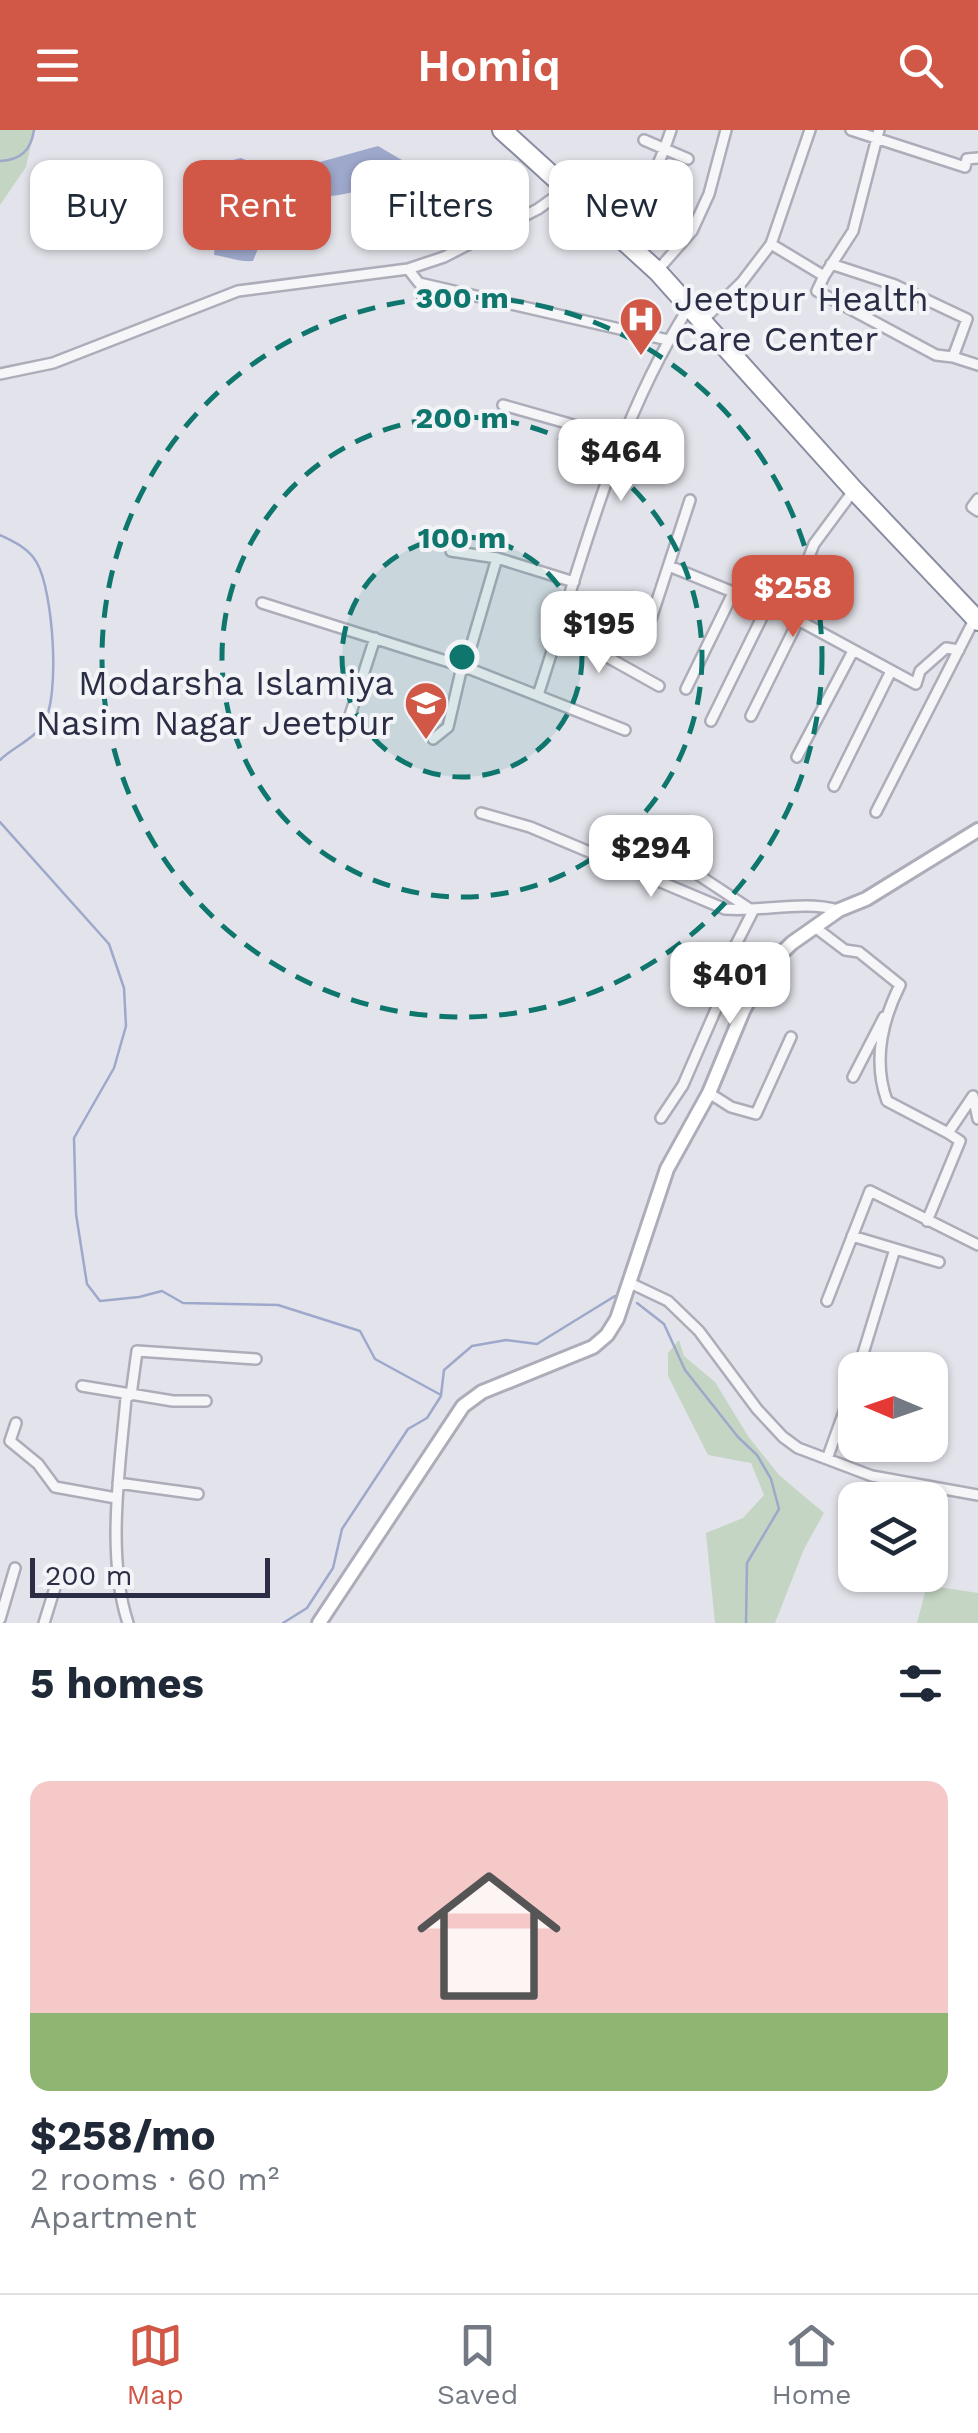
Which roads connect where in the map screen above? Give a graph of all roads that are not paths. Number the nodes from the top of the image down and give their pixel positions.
1 (502, 130) edge
2 (671, 130) edge
3 (726, 130) edge
4 (810, 130) edge
5 (851, 130) edge
6 (878, 135) edge
7 (644, 140) dead end
8 (665, 150) junction
9 (978, 158) edge
10 (688, 159) dead end
11 (660, 160) edge
12 (549, 173) edge
13 (549, 201) edge
14 (770, 244) junction
15 (635, 250) edge
16 (832, 264) junction
17 (408, 269) junction
18 (657, 271) junction
19 (824, 276) junction
20 (696, 313) junction
21 (668, 340) junction
22 (953, 357) junction
23 (978, 365) edge
24 (0, 374) edge
25 (503, 405) dead end
26 (623, 439) junction
27 (854, 490) junction
28 (978, 499) edge
29 (690, 500) dead end
30 (978, 511) edge
31 (451, 551) dead end
32 (497, 558) junction
33 (669, 566) junction
34 (574, 582) junction
35 (733, 593) junction
36 (262, 603) dead end
37 (767, 608) junction
38 (787, 614) junction
39 (977, 618) edge
40 (651, 619) dead end
41 (798, 621) junction
42 (560, 630) junction
43 (375, 638) junction
44 (959, 650) junction
45 (854, 651) junction
46 (465, 667) junction
47 (890, 671) junction
48 (659, 686) dead end
49 (686, 689) dead end
50 (538, 695) junction
51 (751, 716) dead end
52 (711, 722) dead end
53 (625, 730) dead end
54 (344, 734) dead end
55 (433, 739) dead end
56 (797, 757) dead end
57 (834, 786) dead end
58 (876, 812) dead end
59 (482, 813) dead end
60 (978, 830) edge
61 (665, 854) dead end
62 (839, 910) junction
63 (754, 911) junction
64 (816, 928) junction
65 (886, 1014) junction
66 (791, 1036) dead end
67 (853, 1077) dead end
68 (708, 1093) junction
69 (661, 1118) dead end
70 (978, 1119) edge
71 (948, 1134) junction
72 (927, 1221) junction
73 (852, 1236) junction
74 (978, 1245) edge
75 (895, 1249) junction
76 (939, 1262) dead end
77 (630, 1283) junction
78 (827, 1301) dead end
79 (864, 1352) edge
80 (256, 1359) dead end
81 (82, 1386) dead end
82 (131, 1394) junction
83 (206, 1401) dead end
84 (16, 1423) dead end
85 (838, 1428) edge
86 (827, 1459) junction
87 (118, 1482) junction
88 (198, 1494) dead end
89 (978, 1495) edge
90 (116, 1498) junction
91 (15, 1568) dead end
92 (58, 1578) dead end
93 (0, 1619) edge
94 (44, 1623) edge
95 (128, 1623) edge
96 (319, 1623) edge

1 - 12 highway
2 - 8 street
3 - 18 street
4 - 14 street
5 - 6 street
6 - 9 street
6 - 16 street
7 - 8 street
8 - 10 street
8 - 11 street
13 - 17 street
14 - 19 street
14 - 20 street
15 - 18 highway
16 - 19 street
16 - 22 street
17 - 21 street
17 - 24 street
18 - 20 highway
19 - 22 street
20 - 21 street
20 - 27 highway
21 - 26 street
22 - 23 street
25 - 26 street
26 - 34 street
27 - 38 street
27 - 39 highway
28 - 30 street
29 - 33 street
31 - 32 street
32 - 34 street
32 - 46 street
33 - 35 street
33 - 40 street
34 - 42 street
35 - 37 street
35 - 49 street
36 - 43 street
37 - 38 street
37 - 52 street
38 - 41 street
39 - 44 street
41 - 45 street
41 - 51 street
42 - 48 street
42 - 50 street
43 - 46 street
43 - 54 street
44 - 47 street
44 - 58 street
45 - 47 street
45 - 56 street
46 - 50 street
46 - 55 street
47 - 57 street
50 - 53 street
59 - 63 street
60 - 62 street
61 - 63 street
62 - 63 street
62 - 64 street
63 - 69 street
64 - 65 street
64 - 68 street
65 - 67 street
65 - 71 street
66 - 68 street
68 - 77 street
70 - 71 street
71 - 72 street
72 - 73 street
72 - 74 street
73 - 75 street
73 - 78 street
75 - 76 street
75 - 79 street
77 - 86 street
77 - 96 street
80 - 82 street
81 - 82 street
82 - 83 street
82 - 87 street
84 - 90 street
85 - 86 street
86 - 89 street
87 - 88 street
87 - 90 street
90 - 95 street
91 - 93 street
92 - 94 street

